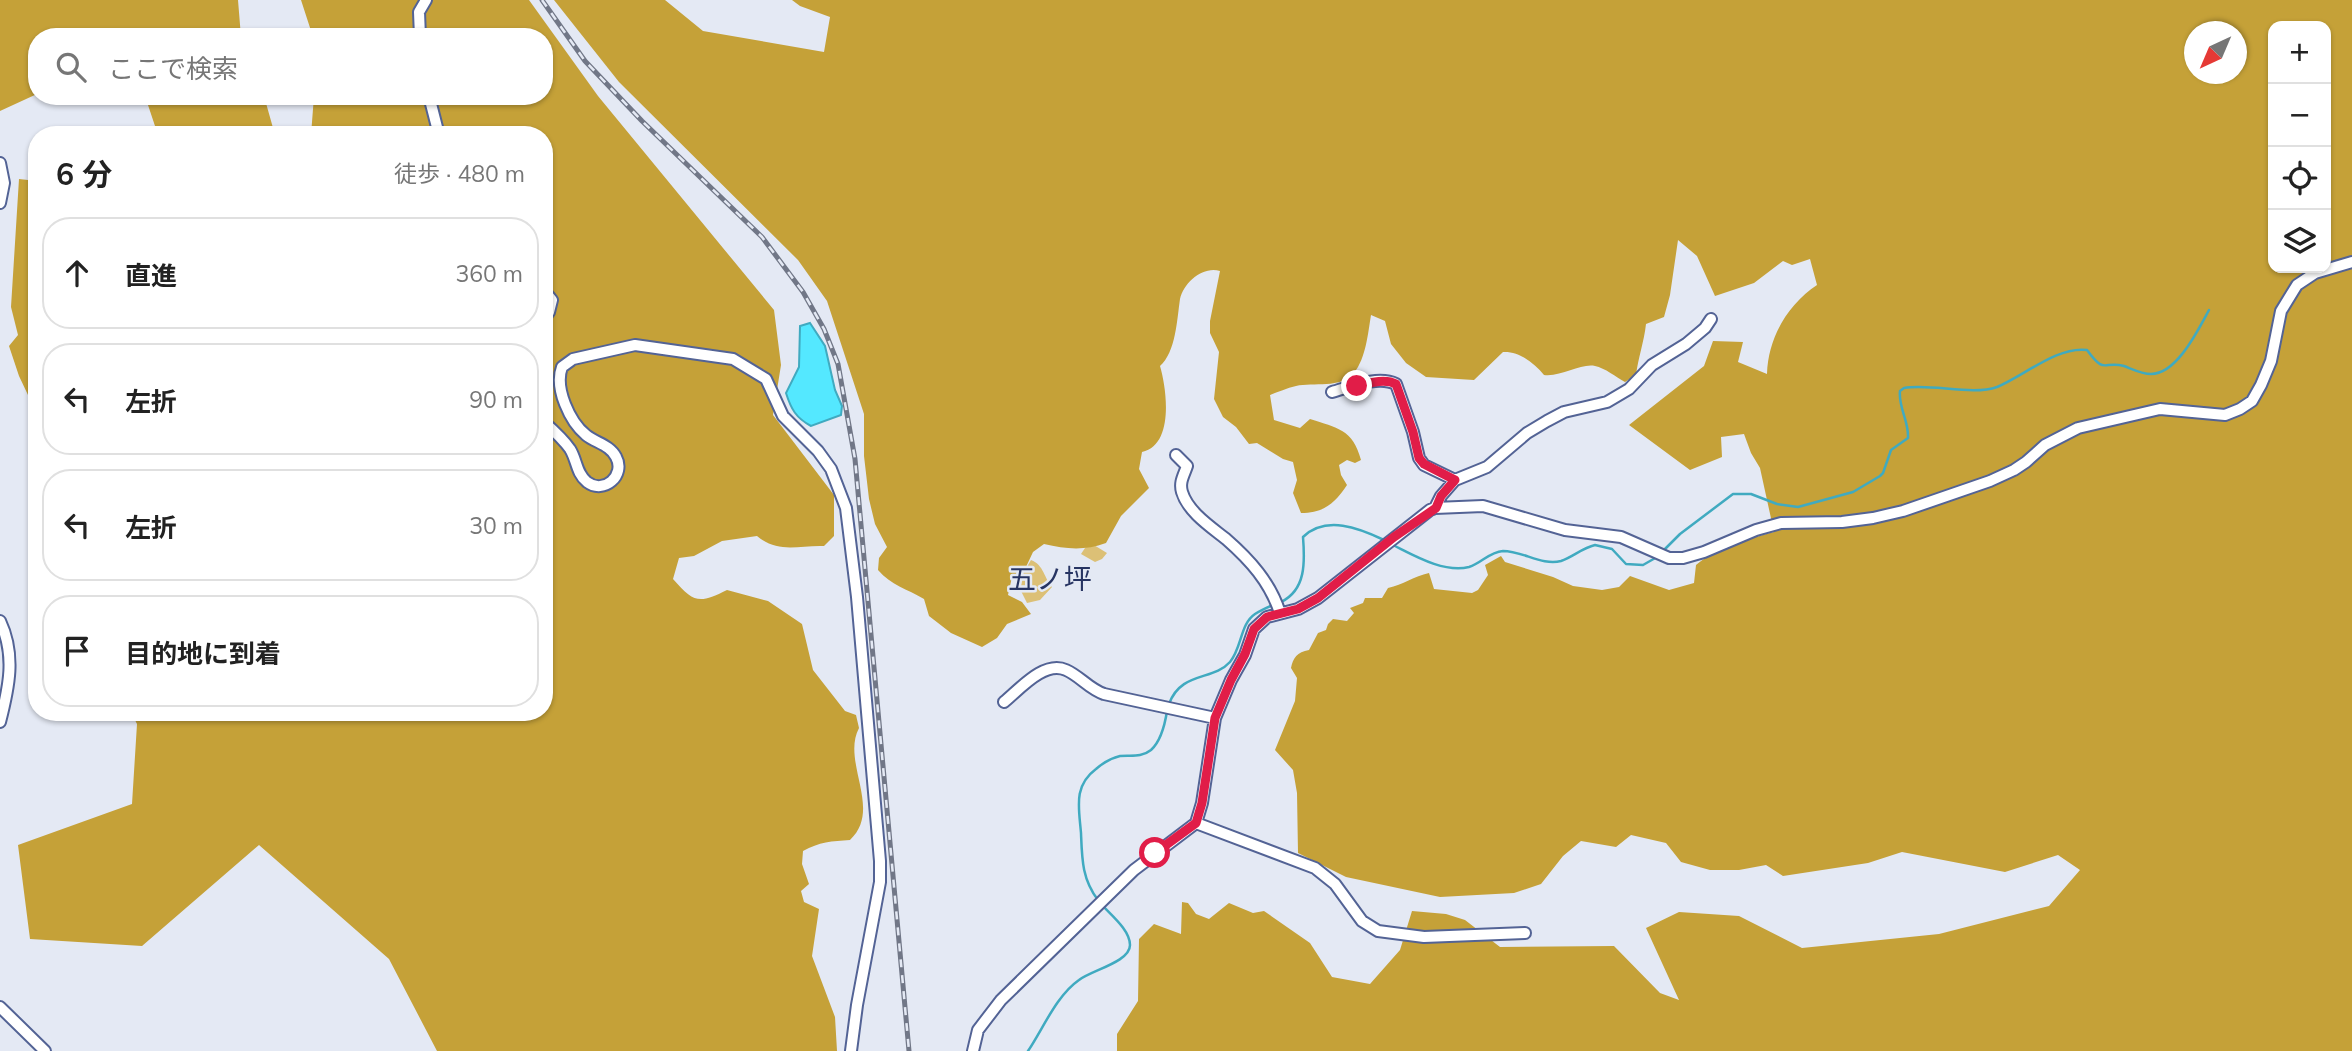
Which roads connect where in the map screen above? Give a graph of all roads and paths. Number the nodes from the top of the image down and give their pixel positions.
1 (425, 0) edge
2 (419, 28) edge
3 (431, 105) edge
4 (437, 126) edge
5 (0, 163) edge
6 (0, 203) edge
7 (2352, 262) edge
8 (1711, 319) dead end
9 (1332, 392) dead end
10 (553, 432) edge
11 (1176, 454) dead end
12 (1455, 480) junction
13 (1436, 508) junction
14 (1280, 613) junction
15 (0, 621) edge
16 (1004, 702) dead end
17 (1215, 718) junction
18 (0, 722) edge
19 (1196, 823) junction
20 (1525, 933) dead end
21 (0, 1007) edge
22 (45, 1051) edge
23 (852, 1051) edge
24 (973, 1051) edge

1 - 2 street
3 - 4 street
5 - 6 street
7 - 13 street
8 - 12 street
9 - 12 street
10 - 23 street
11 - 14 street
12 - 13 street
13 - 14 street
14 - 17 street
15 - 18 street
16 - 17 street
17 - 19 street
19 - 20 street
19 - 24 street
21 - 22 street

